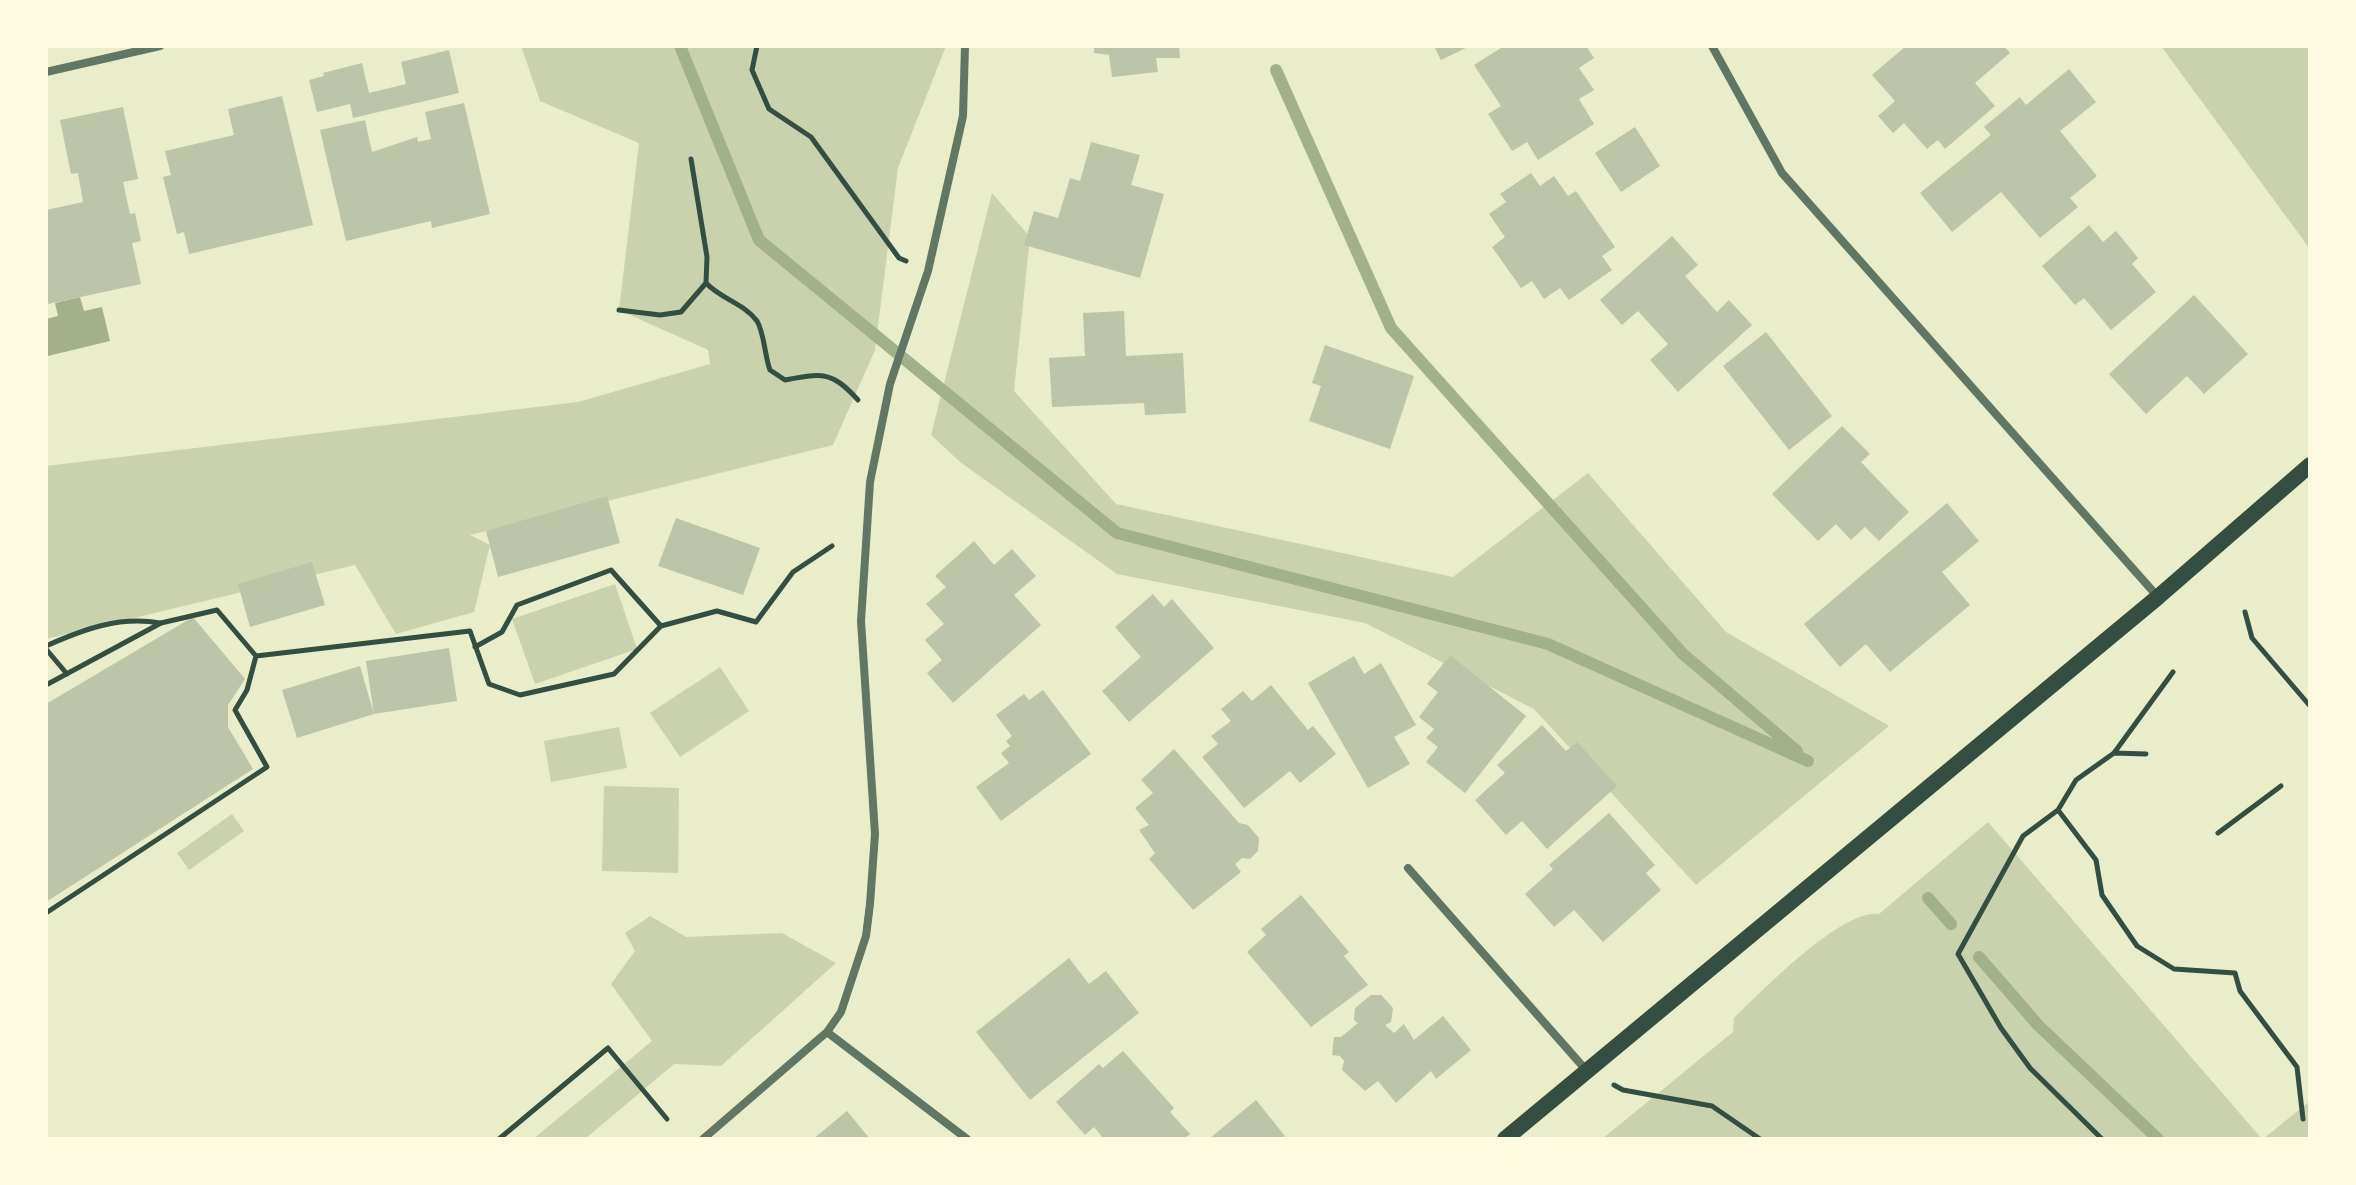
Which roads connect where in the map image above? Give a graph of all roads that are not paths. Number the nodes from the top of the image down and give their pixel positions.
1 (160, 46) edge
2 (965, 46) edge
3 (1712, 46) edge
4 (46, 72) edge
5 (2310, 465) edge
6 (2158, 597) junction
7 (1408, 868) dead end
8 (827, 1032) junction
9 (1586, 1070) junction
10 (703, 1139) edge
11 (967, 1139) edge
12 (1505, 1139) edge

1 - 4 street
2 - 8 street
3 - 6 street
5 - 6 main road
6 - 9 main road
7 - 9 street
8 - 10 street
8 - 11 street
9 - 12 main road

